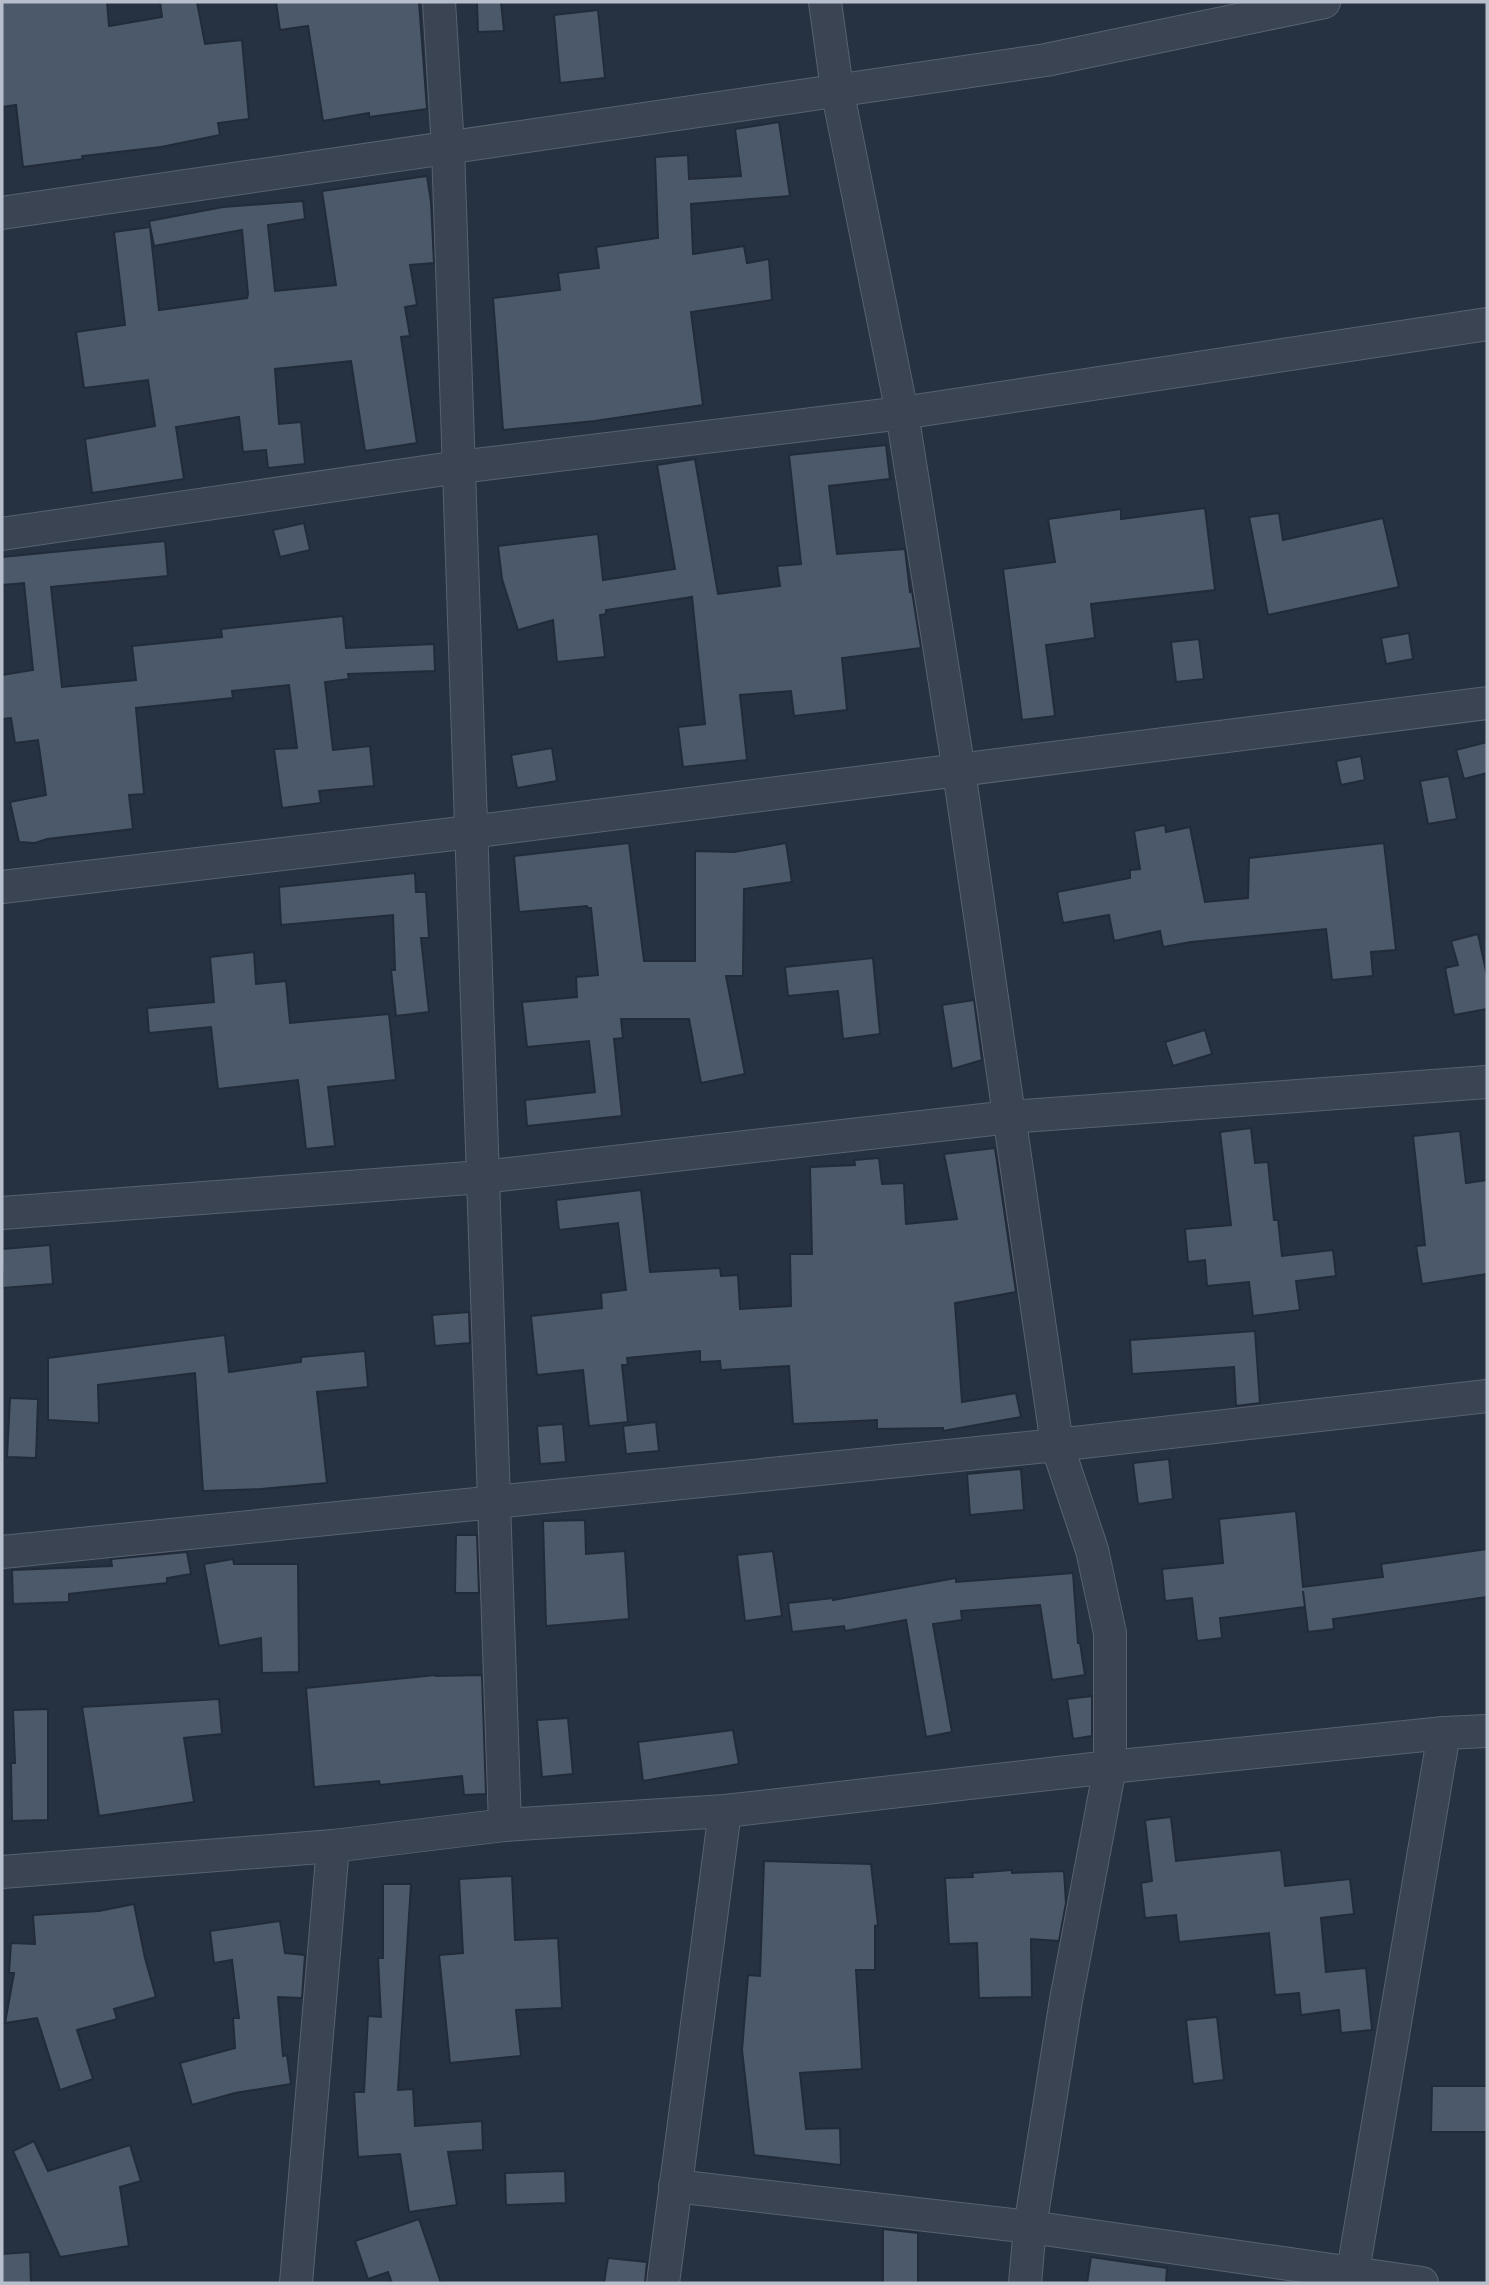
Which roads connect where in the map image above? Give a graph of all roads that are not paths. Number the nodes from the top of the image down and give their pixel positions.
1 (439, 2) edge
2 (825, 2) edge
3 (1324, 2) edge
4 (838, 89) junction
5 (448, 148) junction
6 (2, 213) edge
7 (1487, 324) edge
8 (902, 413) junction
9 (458, 467) junction
10 (2, 534) edge
11 (1487, 703) edge
12 (959, 771) junction
13 (470, 832) junction
14 (2, 887) edge
15 (1487, 1082) edge
16 (1010, 1117) junction
17 (482, 1177) junction
18 (2, 1213) edge
19 (1487, 1396) edge
20 (1057, 1445) junction
21 (494, 1501) junction
22 (2, 1552) edge
23 (1487, 1731) edge
24 (1444, 1733) junction
25 (1110, 1767) junction
26 (725, 1811) junction
27 (505, 1825) junction
28 (332, 1846) junction
29 (2, 1872) edge
30 (675, 2186) junction
31 (1030, 2227) junction
32 (1352, 2279) edge
33 (296, 2283) edge
34 (663, 2283) edge
35 (1025, 2283) edge
36 (1422, 2283) edge

1 - 5 street
2 - 4 street
3 - 4 street
4 - 5 street
4 - 8 street
5 - 6 street
5 - 9 street
7 - 8 street
8 - 9 street
8 - 12 street
9 - 10 street
9 - 13 street
11 - 12 street
12 - 13 street
12 - 16 street
13 - 14 street
13 - 17 street
15 - 16 street
16 - 17 street
16 - 20 street
17 - 18 street
17 - 21 street
19 - 20 street
20 - 21 street
20 - 25 street
21 - 22 street
21 - 27 street
23 - 24 street
24 - 25 street
24 - 32 street
25 - 26 street
25 - 31 street
26 - 27 street
26 - 30 street
27 - 28 street
28 - 29 street
28 - 33 street
30 - 31 street
30 - 34 street
31 - 32 street
31 - 35 street
32 - 36 street

